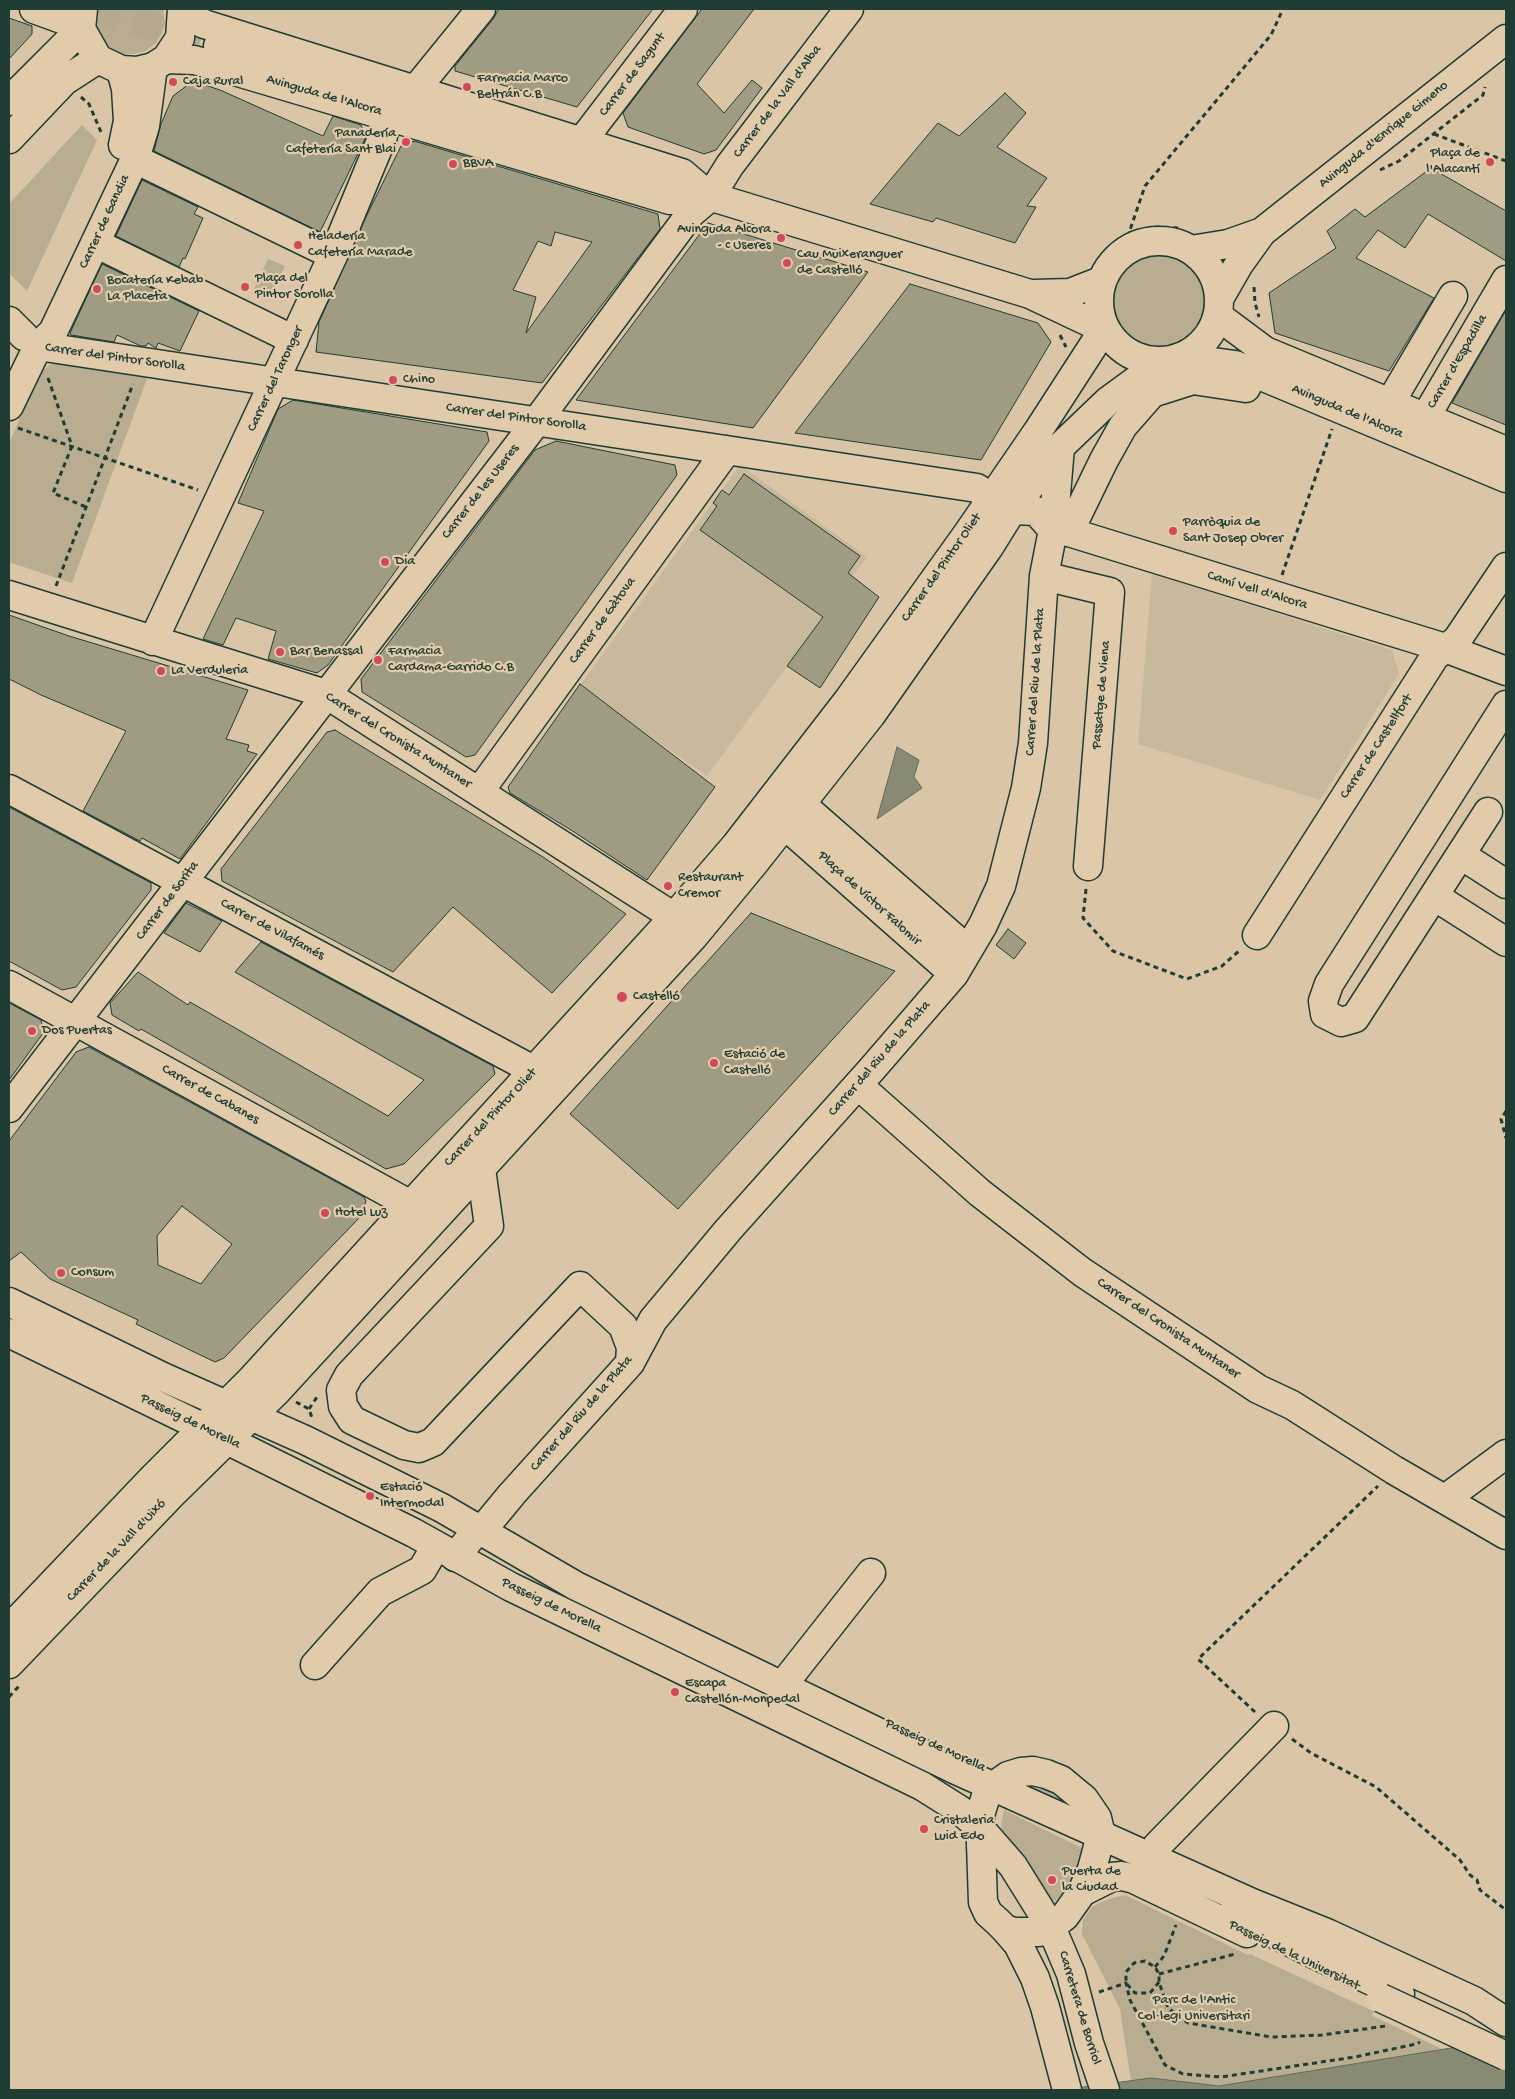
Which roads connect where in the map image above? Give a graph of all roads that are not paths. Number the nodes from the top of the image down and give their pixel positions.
1 (34, 9) edge
2 (482, 9) edge
3 (683, 9) edge
4 (849, 9) edge
5 (182, 11) edge
6 (81, 21) edge
7 (1506, 39) edge
8 (218, 46) tunnel mouth
9 (159, 63) junction
10 (109, 65) junction
11 (416, 89) junction
12 (9, 101) edge
13 (384, 114) junction
14 (9, 139) edge
15 (582, 141) junction
16 (128, 155) junction
17 (710, 196) junction
18 (1262, 232) junction
19 (1187, 239) junction
20 (95, 243) junction
21 (333, 255) junction
22 (1100, 272) junction
23 (1506, 280) edge
24 (1030, 294) junction
25 (1453, 296) dead end
26 (1219, 306) junction
27 (1104, 329) junction
28 (27, 332) edge
29 (294, 340) junction
30 (1172, 360) junction
31 (9, 367) edge
32 (1253, 372) junction
33 (275, 382) junction
34 (1390, 403) junction
35 (10, 416) edge
36 (1426, 418) junction
37 (537, 422) junction
38 (1060, 447) junction
39 (727, 450) junction
40 (1506, 451) edge
41 (1506, 478) edge
42 (1001, 504) junction
43 (1061, 531) junction
44 (1506, 567) edge
45 (1044, 576) junction
46 (9, 596) edge
47 (153, 640) junction
48 (1445, 648) junction
49 (1506, 671) edge
50 (326, 694) junction
51 (1506, 705) edge
52 (9, 789) edge
53 (1453, 790) junction
54 (479, 792) junction
55 (771, 802) junction
56 (793, 814) junction
57 (1497, 818) edge
58 (1461, 855) junction
59 (1088, 866) road end
60 (183, 882) junction
61 (1506, 884) edge
62 (1434, 896) junction
63 (674, 917) junction
64 (1257, 935) road end
65 (1506, 942) edge
66 (968, 950) junction
67 (954, 974) junction
68 (9, 985) edge
69 (76, 1021) junction
70 (535, 1071) junction
71 (858, 1085) junction
72 (9, 1108) edge
73 (481, 1169) junction
74 (412, 1205) junction
75 (9, 1289) edge
76 (9, 1302) edge
77 (9, 1314) edge
78 (653, 1320) junction
79 (623, 1326) junction
80 (9, 1333) edge
81 (630, 1363) junction
82 (228, 1418) junction
83 (1506, 1454) edge
84 (1444, 1499) junction
85 (1506, 1535) edge
86 (466, 1539) junction
87 (871, 1573) dead end
88 (12, 1620) edge
89 (314, 1666) dead end
90 (16, 1673) edge
91 (789, 1677) junction
92 (1274, 1726) road end
93 (995, 1786) junction
94 (980, 1827) junction
95 (1099, 1834) junction
96 (1156, 1846) junction
97 (1082, 1892) junction
98 (1052, 1927) junction
99 (1005, 1929) junction
100 (1450, 1984) junction
101 (1390, 1996) junction
102 (1506, 2004) edge
103 (1506, 2022) edge
104 (1506, 2036) edge
105 (1506, 2056) edge
106 (1104, 2086) edge
107 (1066, 2089) edge

1 - 6 street
2 - 11 street
3 - 15 street, Carrer de Sagunt
4 - 17 street, Carrer de la Vall d'Alba
5 - 9 street
5 - 11 street, Avinguda de l'Alcora
6 - 10 street, Carrer de Gandia
6 - 12 street
7 - 18 street, Avinguda d'Enrique Gimeno
8 - 17 street, Avinguda de l'Alcora
9 - 10 street, Avinguda de l'Alcora
9 - 13 street, Avinguda de l'Alcora
9 - 16 street, Carrer de Gandia
10 - 14 street
10 - 16 street, Carrer de Gandia
11 - 15 street, Avinguda de l'Alcora
13 - 17 street, Avinguda de l'Alcora
13 - 21 street, Carrer del Taronger
15 - 17 street, Avinguda de l'Alcora
16 - 20 street, Carrer de Gandia
16 - 21 street
16 - 28 street, Carrer de Gandia
17 - 24 street, Avinguda de l'Alcora
17 - 37 street, Carrer de les Useres
18 - 19 street, Avinguda d'Enrique Gimeno
18 - 26 street, Avinguda d'Enrique Gimeno
19 - 22 street
19 - 26 street
20 - 28 street, Carrer de Gandia
20 - 29 street
21 - 29 street, Carrer del Taronger
22 - 24 street, Avinguda de l'Alcora
22 - 27 street
23 - 36 street, Carrer d'Espadilla
24 - 27 street, Avinguda de l'Alcora
25 - 34 street
26 - 30 street
26 - 34 street, Avinguda de l'Alcora
27 - 30 street
27 - 42 street, Carrer del Pintor Oliet
28 - 31 street, Carrer de Gandia
28 - 33 street, Carrer del Pintor Sorolla
28 - 35 street
29 - 33 street, Carrer del Taronger
30 - 32 street, Avinguda de l'Alcora
30 - 38 street, Carrer del Pintor Oliet
32 - 41 street, Avinguda de l'Alcora
32 - 43 street
33 - 37 street, Carrer del Pintor Sorolla
33 - 47 street, Carrer del Taronger
34 - 36 street, Avinguda de l'Alcora
36 - 40 street, Avinguda de l'Alcora
37 - 39 street, Carrer del Pintor Sorolla
37 - 50 street, Carrer de les Useres
38 - 42 street, Carrer del Pintor Oliet
38 - 43 street, Carrer del Riu de la Plata
39 - 42 street, Carrer del Pintor Sorolla
39 - 54 street, Carrer de Gàtova
42 - 43 street
42 - 55 street, Carrer del Pintor Oliet
42 - 56 street, Carrer del Pintor Oliet
43 - 45 street, Carrer del Riu de la Plata
43 - 48 street, Camí Vell d'Alcora
44 - 48 street, Carrer de Castellfort
45 - 59 street, Passatge de Viena
45 - 66 street, Carrer del Riu de la Plata
46 - 47 street, Carrer del Cronista Muntaner
47 - 50 street, Carrer del Cronista Muntaner
48 - 49 street, Camí Vell d'Alcora
48 - 64 street, Carrer de Castellfort
50 - 54 street, Carrer del Cronista Muntaner
50 - 60 street, Carrer de Sorita
51 - 53 street
52 - 60 street, Carrer de Vilafamés
53 - 57 street
53 - 62 street
54 - 63 street, Carrer del Cronista Muntaner
55 - 56 street
55 - 63 street, Carrer del Pintor Oliet
56 - 66 street, Plaça de Víctor Falomir
56 - 67 street, Plaça de Víctor Falomir
56 - 73 street, Carrer del Pintor Oliet
57 - 58 street
58 - 61 street
58 - 62 street
60 - 69 street, Carrer de Sorita
60 - 70 street, Carrer de Vilafamés
62 - 65 street
63 - 70 street, Carrer del Pintor Oliet
66 - 67 street, Carrer del Riu de la Plata
67 - 71 street, Carrer del Riu de la Plata
68 - 69 street, Carrer de Cabanes
69 - 72 street, Carrer de Sorita
69 - 74 street, Carrer de Cabanes
70 - 74 street, Carrer del Pintor Oliet
71 - 78 street, Carrer del Riu de la Plata
71 - 84 street, Carrer del Cronista Muntaner
73 - 79 street
73 - 82 street, Carrer del Pintor Oliet
74 - 82 street, Carrer del Pintor Oliet
75 - 82 street, Passeig de Morella
76 - 82 street
77 - 82 street
78 - 79 street
78 - 81 street, Carrer del Riu de la Plata
79 - 81 street
80 - 82 street, Passeig de Morella
81 - 86 street, Carrer del Riu de la Plata
82 - 86 street
82 - 86 street, Passeig de Morella
82 - 86 street
82 - 88 street, Carrer de la Vall d'Uixó
82 - 90 street, Carrer de la Vall d'Uixó
83 - 84 street
84 - 85 street, Carrer del Cronista Muntaner
86 - 89 street, Carrer del Riu de la Plata
86 - 91 street, Passeig de Morella
86 - 93 street
86 - 94 street, Passeig de Morella
87 - 91 street
91 - 93 street, Passeig de Morella
92 - 96 street
93 - 94 street
93 - 95 street
93 - 95 street
94 - 98 street, Passeig de Morella
94 - 99 street
95 - 96 street
95 - 97 street
95 - 100 street
95 - 101 street
96 - 100 street
97 - 98 street
97 - 101 street, Passeig de la Universitat
98 - 99 street
98 - 106 street, Carretera de Borriol
99 - 107 street
100 - 102 street
100 - 103 street
101 - 104 street
101 - 105 street, Passeig de la Universitat, bridge

